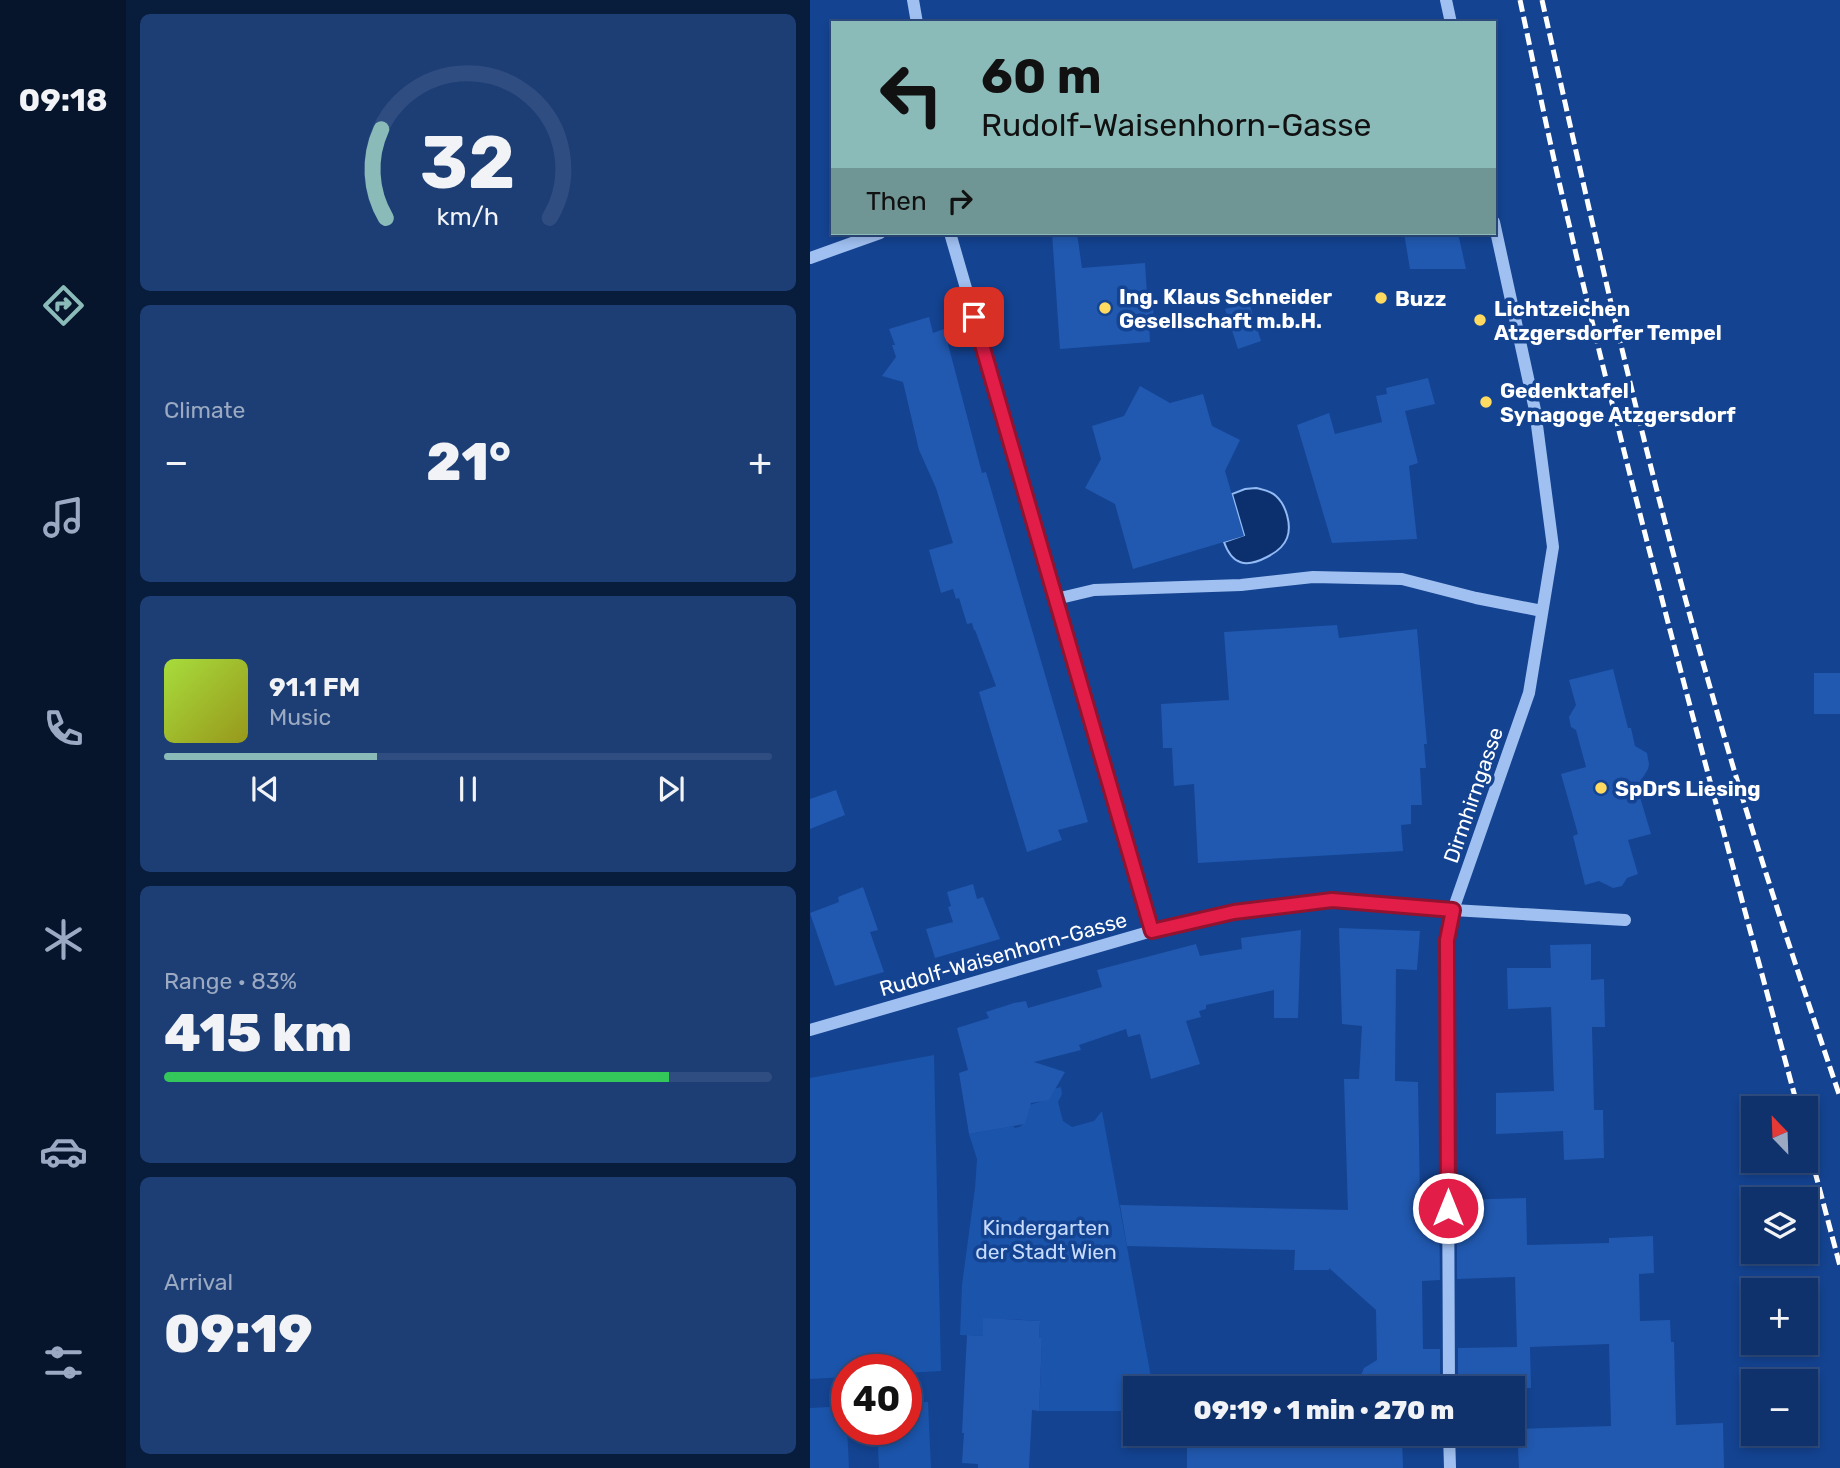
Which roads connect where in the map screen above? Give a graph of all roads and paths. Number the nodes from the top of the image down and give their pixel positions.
1 (913, 0) edge
2 (1446, 0) edge
3 (917, 21) edge
4 (1450, 21) edge
5 (1496, 231) edge
6 (874, 235) edge
7 (951, 235) edge
8 (810, 258) edge
9 (1056, 599) junction
10 (1542, 611) junction
11 (1453, 910) junction
12 (1625, 920) dead end
13 (1152, 931) junction
14 (811, 1026) edge
15 (1449, 1376) edge
16 (1449, 1446) edge
17 (1450, 1468) edge

1 - 3 street
2 - 4 street
5 - 10 street, Dirmhirngasse
6 - 8 street
7 - 9 street
9 - 10 street
9 - 13 street
10 - 11 street, Dirmhirngasse
11 - 12 street, Rudolf-Waisenhorn-Gasse
11 - 13 street, Rudolf-Waisenhorn-Gasse
11 - 15 street, Dirmhirngasse
13 - 14 street, Rudolf-Waisenhorn-Gasse
16 - 17 street

